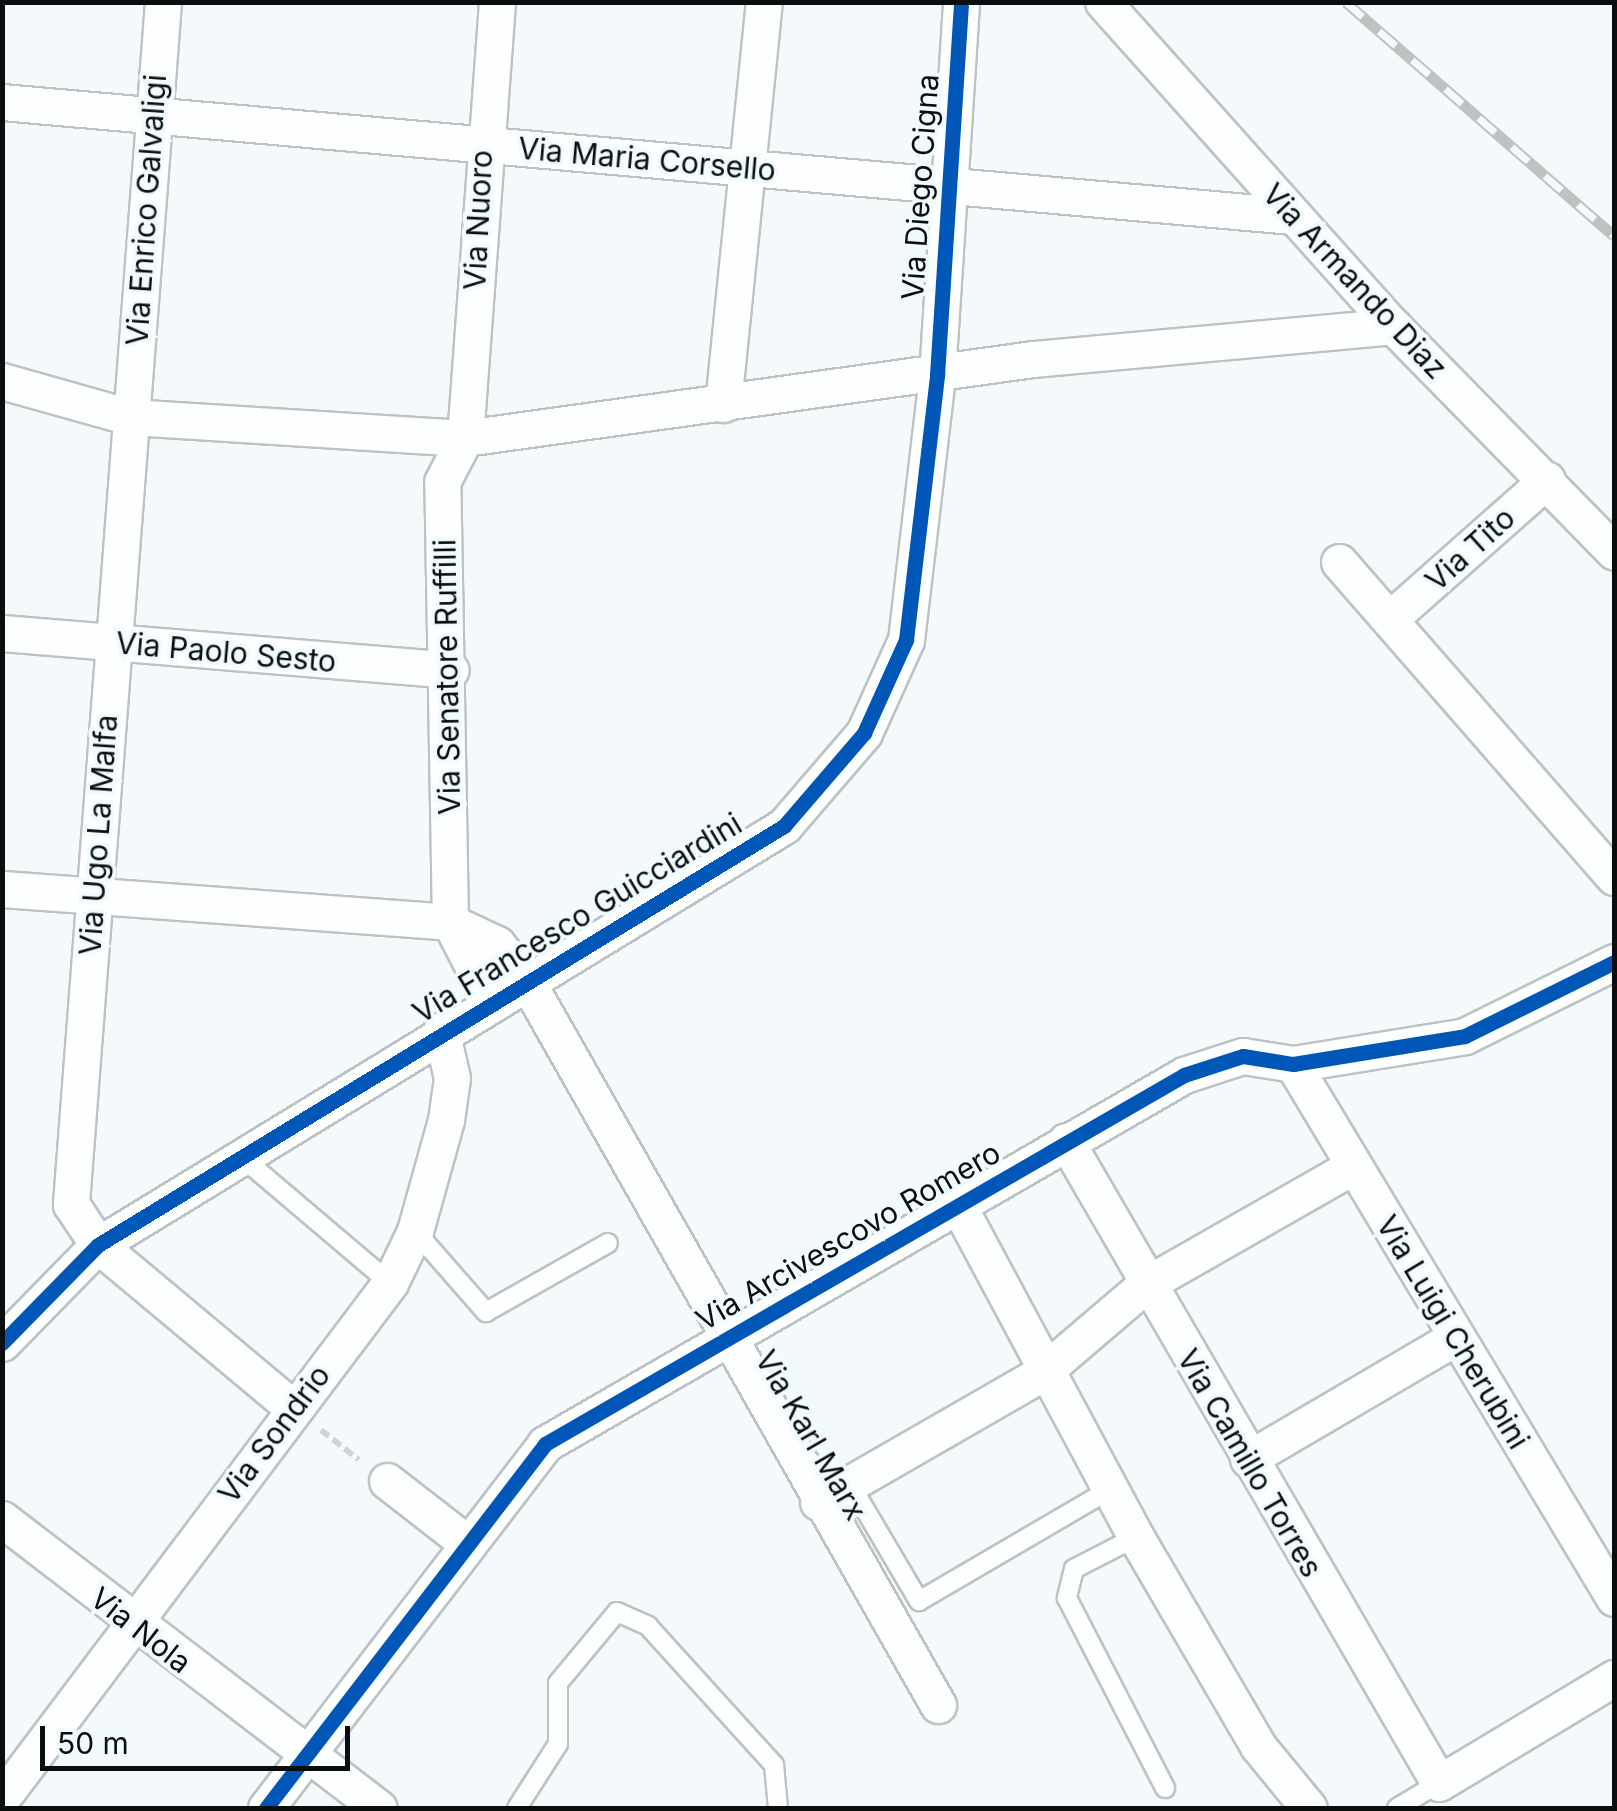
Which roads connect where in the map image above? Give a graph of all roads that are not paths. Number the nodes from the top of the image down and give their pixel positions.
1 (163, 2) edge
2 (497, 2) edge
3 (764, 2) edge
4 (961, 2) edge
5 (1104, 2) edge
6 (2, 102) edge
7 (152, 115) junction
8 (482, 144) junction
9 (747, 168) junction
10 (943, 185) junction
11 (1292, 216) junction
12 (1392, 326) junction
13 (937, 375) junction
14 (2, 381) edge
15 (723, 404) junction
16 (130, 417) junction
17 (465, 438) junction
18 (1547, 480) junction
19 (1614, 552) edge
20 (1339, 562) dead end
21 (1392, 618) junction
22 (2, 634) edge
23 (113, 642) junction
24 (450, 670) junction
25 (1614, 877) edge
26 (2, 889) edge
27 (94, 892) junction
28 (450, 922) junction
29 (1614, 962) edge
30 (526, 980) junction
31 (491, 1002) junction
32 (442, 1030) junction
33 (1293, 1064) junction
34 (1066, 1141) junction
35 (238, 1154) junction
36 (1352, 1167) junction
37 (959, 1206) junction
38 (415, 1232) junction
39 (608, 1242) dead end
40 (98, 1245) junction
41 (390, 1283) junction
42 (1145, 1284) junction
43 (1456, 1337) junction
44 (722, 1339) junction
45 (2, 1343) edge
46 (1042, 1373) junction
47 (293, 1408) junction
48 (1248, 1459) junction
49 (387, 1482) road end
50 (850, 1484) junction
51 (1109, 1490) junction
52 (818, 1502) junction
53 (2, 1519) edge
54 (1136, 1537) junction
55 (463, 1540) junction
56 (1614, 1598) edge
57 (131, 1624) junction
58 (1614, 1678) edge
59 (938, 1705) dead end
60 (308, 1757) junction
61 (1439, 1784) junction
62 (1166, 1788) dead end
63 (2, 1798) edge
64 (266, 1808) edge
65 (379, 1808) edge
66 (517, 1808) edge
67 (778, 1808) edge
68 (1309, 1808) edge
69 (1397, 1808) edge

1 - 7 street, Via Enrico Galvaligi
2 - 8 street, Via Nuoro
3 - 9 street
4 - 10 street, Via Diego Cigna
5 - 11 street, Via Armando Diaz
6 - 7 street, Via Maria Corsello
7 - 8 street, Via Maria Corsello
7 - 16 street, Via Enrico Galvaligi
8 - 9 street, Via Maria Corsello
8 - 17 street, Via Nuoro
9 - 10 street, Via Maria Corsello
9 - 15 street
10 - 11 street, Via Maria Corsello
10 - 13 street, Via Diego Cigna
11 - 12 street, Via Armando Diaz
12 - 13 street
12 - 18 street, Via Armando Diaz
13 - 15 street
13 - 30 street, Via Francesco Guicciardini
14 - 16 street
15 - 17 street
16 - 17 street
16 - 23 street, Via Ugo La Malfa
17 - 24 street, Via Senatore Ruffilli
18 - 19 street, Via Armando Diaz
18 - 21 street, Via Tito
20 - 21 street
21 - 25 street
22 - 23 street, Via Paolo Sesto
23 - 24 street, Via Paolo Sesto
23 - 27 street, Via Ugo La Malfa
24 - 28 street, Via Senatore Ruffilli
26 - 27 street, Via Karl Marx
27 - 28 street, Via Karl Marx
27 - 40 street, Via Ugo La Malfa
28 - 30 street, Via Karl Marx
28 - 31 street
29 - 33 street, Via Arcivescovo Romero
30 - 31 street, Via Francesco Guicciardini
30 - 44 street, Via Karl Marx
31 - 32 street, Via Francesco Guicciardini
32 - 35 street, Via Francesco Guicciardini
32 - 38 street, Via Sondrio
33 - 34 street, Via Arcivescovo Romero
33 - 36 street, Via Luigi Cherubini
34 - 37 street, Via Arcivescovo Romero
34 - 42 street, Via Camillo Torres
35 - 40 street, Via Francesco Guicciardini
35 - 41 lane
36 - 42 street
36 - 43 street, Via Luigi Cherubini
37 - 44 street, Via Arcivescovo Romero
37 - 46 street
38 - 39 lane
38 - 41 street, Via Sondrio
40 - 45 street, Via Francesco Guicciardini
40 - 47 street, Via Ugo La Malfa
41 - 47 street, Via Sondrio
42 - 46 street
42 - 48 street, Via Camillo Torres
43 - 48 street
43 - 56 street, Via Luigi Cherubini
44 - 52 street, Via Karl Marx
44 - 55 street, Via Arcivescovo Romero
46 - 50 street
46 - 51 street
47 - 57 street, Via Sondrio
48 - 61 street, Via Camillo Torres
49 - 55 street
50 - 51 lane
50 - 52 street
51 - 54 street
52 - 59 street, Via Karl Marx
53 - 57 street, Via Nola
54 - 62 lane
54 - 68 street
55 - 60 street, Via Arcivescovo Romero
57 - 60 street, Via Nola
57 - 63 street, Via Sondrio
58 - 61 street
60 - 64 street, Via Arcivescovo Romero
60 - 65 street, Via Nola
61 - 69 lane
66 - 67 lane

